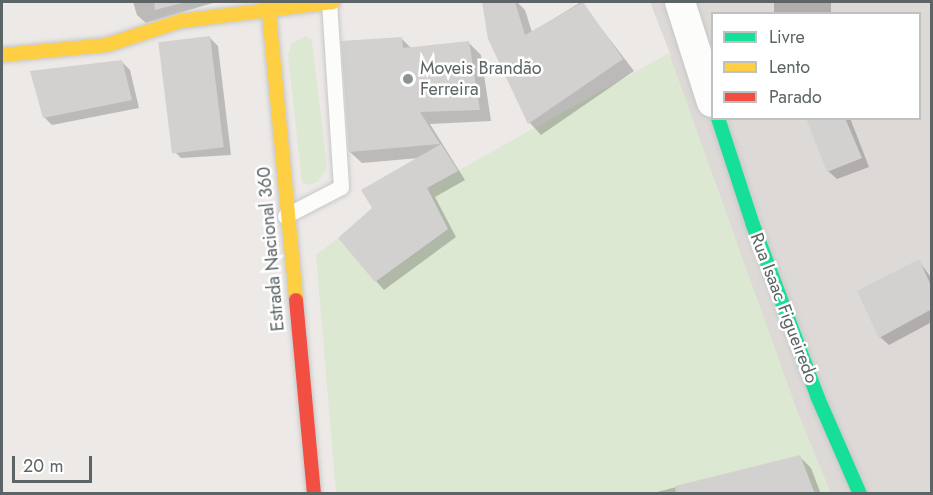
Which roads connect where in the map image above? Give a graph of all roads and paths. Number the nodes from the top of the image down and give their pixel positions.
1 (329, 2) edge
2 (333, 2) edge
3 (680, 2) edge
4 (268, 4) edge
5 (2, 55) edge
6 (711, 99) edge
7 (719, 120) edge
8 (285, 216) junction
9 (314, 494) edge
10 (861, 494) edge

1 - 2 street
1 - 4 street
1 - 8 lane
3 - 6 street
4 - 5 street
4 - 8 street, Estrada Nacional 360
7 - 10 street, Rua Isaac Figueiredo
8 - 9 street, Estrada Nacional 360

